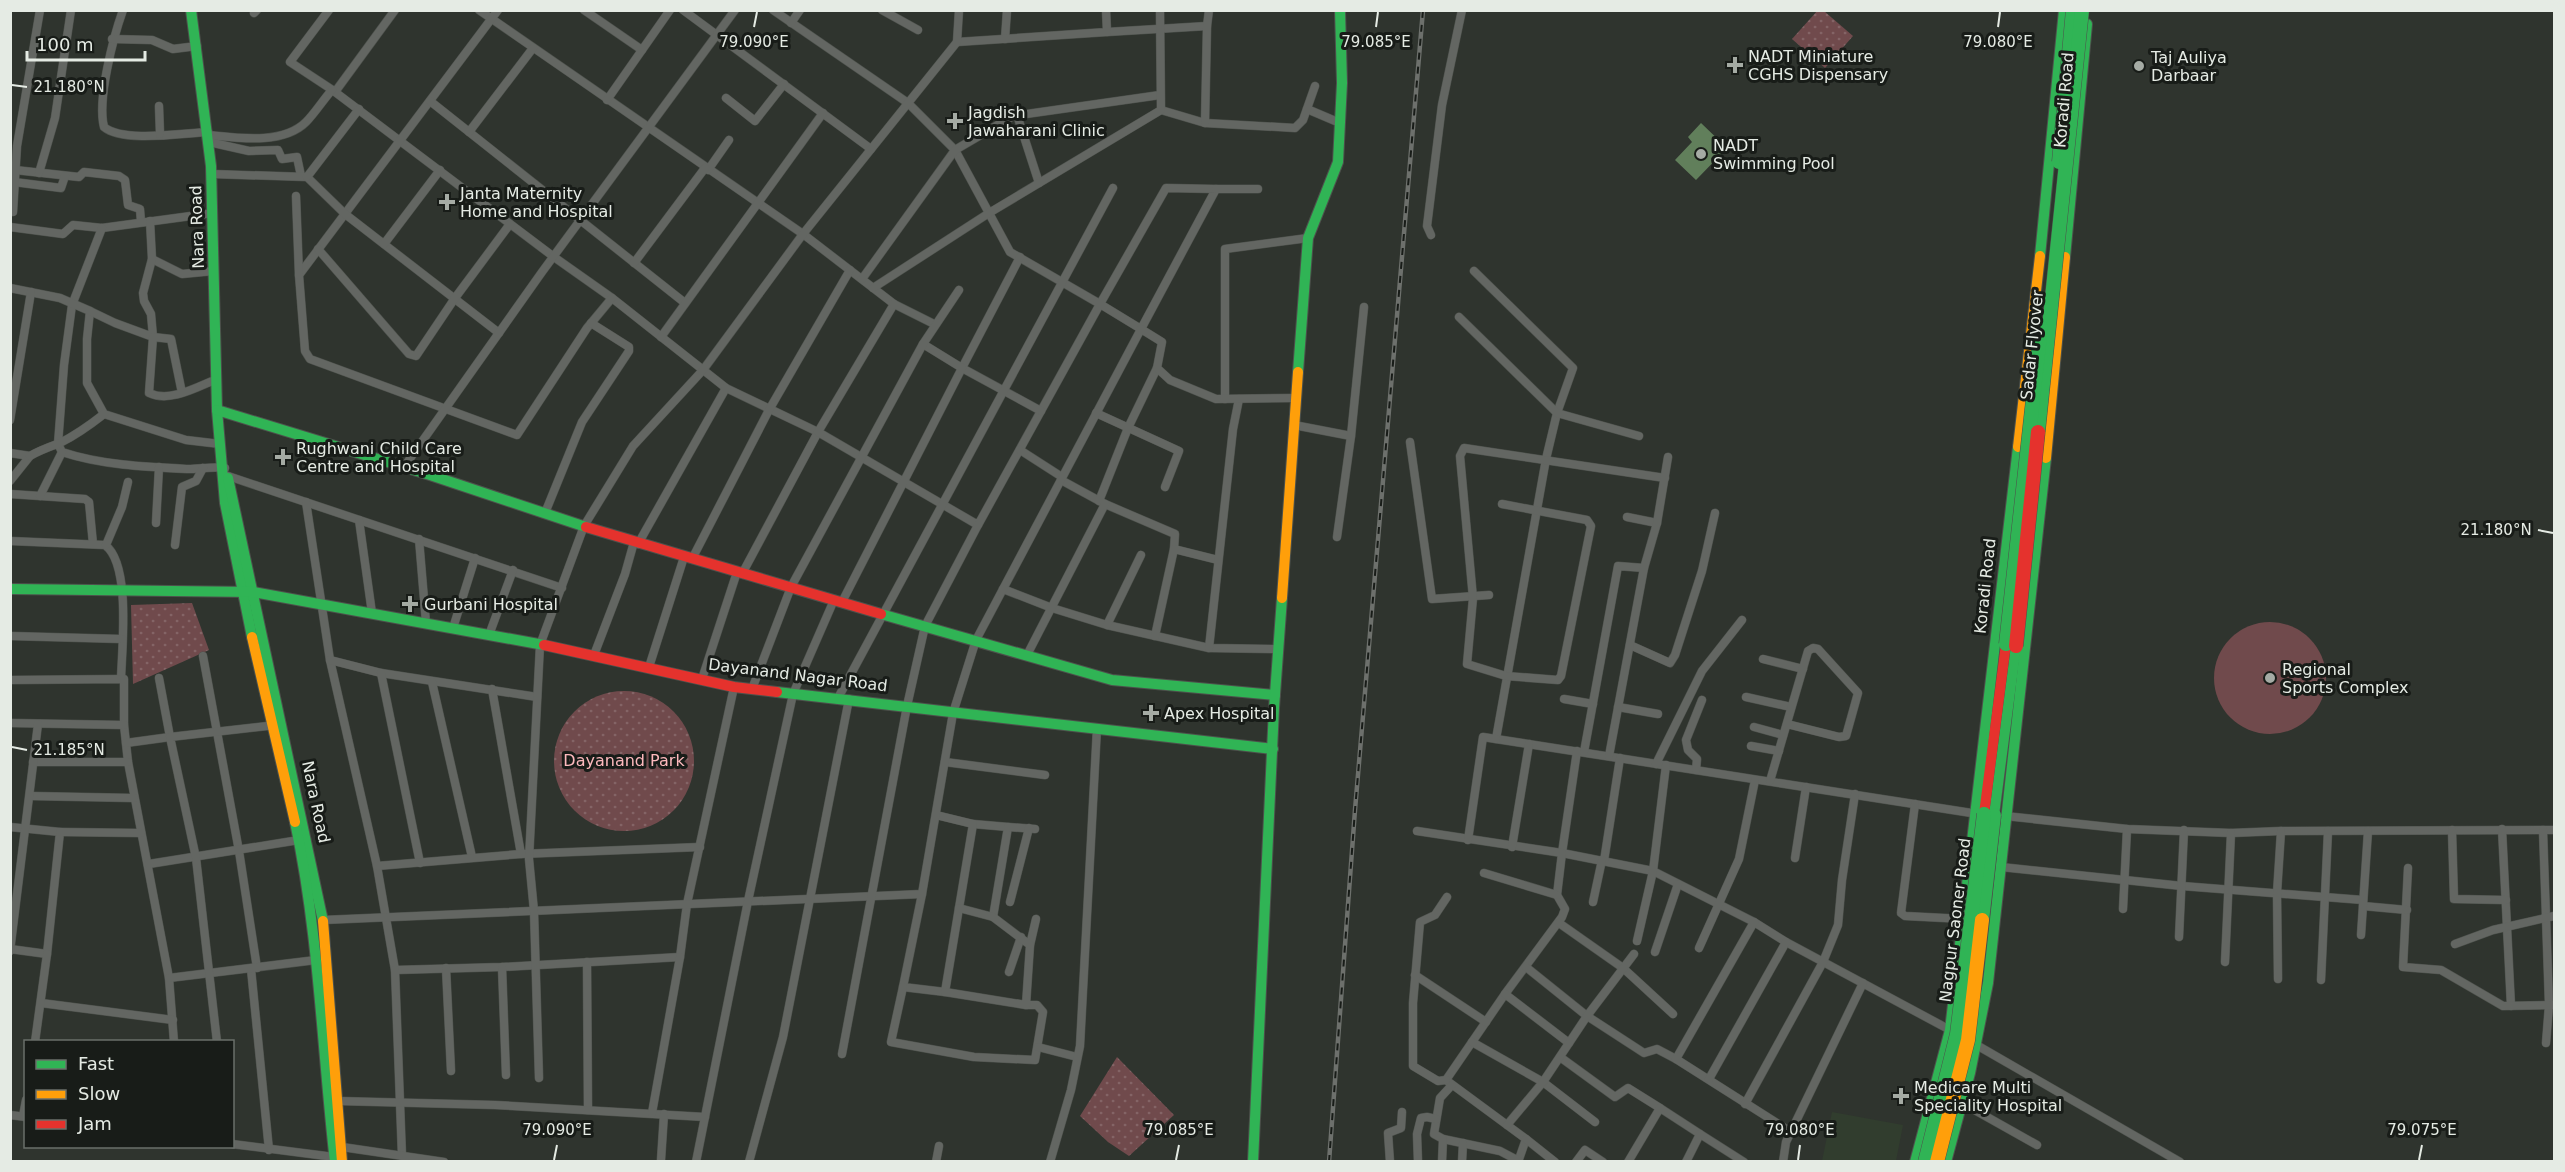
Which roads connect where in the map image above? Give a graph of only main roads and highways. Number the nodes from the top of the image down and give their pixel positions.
1 (191, 10) edge
2 (1340, 10) edge
3 (2064, 10) edge
4 (2073, 10) edge
5 (2082, 10) edge
6 (2088, 10) edge
7 (2036, 287) junction
8 (2063, 291) junction
9 (217, 410) junction
10 (10, 589) edge
11 (248, 592) junction
12 (2011, 645) junction
13 (2007, 682) junction
14 (1275, 695) junction
15 (278, 725) junction
16 (1272, 749) junction
17 (1990, 815) junction
18 (338, 1157) edge
19 (1253, 1161) edge
20 (1915, 1161) edge
21 (1925, 1161) edge
22 (1937, 1161) edge
23 (1946, 1161) edge

1 - 9 main road, Nara Road
2 - 14 main road
3 - 7 main road, Koradi Road
4 - 12 main road, Sadar Flyover, bridge
5 - 12 main road, Sadar Flyover, bridge
6 - 8 main road, Koradi Road
7 - 8 main road
7 - 13 main road, Koradi Road
8 - 13 main road, Koradi Road
9 - 11 main road, Nara Road
9 - 14 main road
10 - 11 main road, Dayanand Nagar Road
11 - 15 main road, Nara Road
11 - 16 main road, Dayanand Nagar Road
12 - 13 main road, Sadar Flyover
13 - 17 main road, Nagpur Saoner Road
13 - 17 main road, Nagpur Saoner Road
13 - 17 main road, Koradi Road
14 - 16 main road
15 - 18 main road
15 - 18 main road, Nara Road
16 - 19 main road
17 - 20 main road
17 - 21 main road, Nagpur Saoner Road, bridge
17 - 22 main road, Nagpur Saoner Road, bridge
17 - 23 main road

